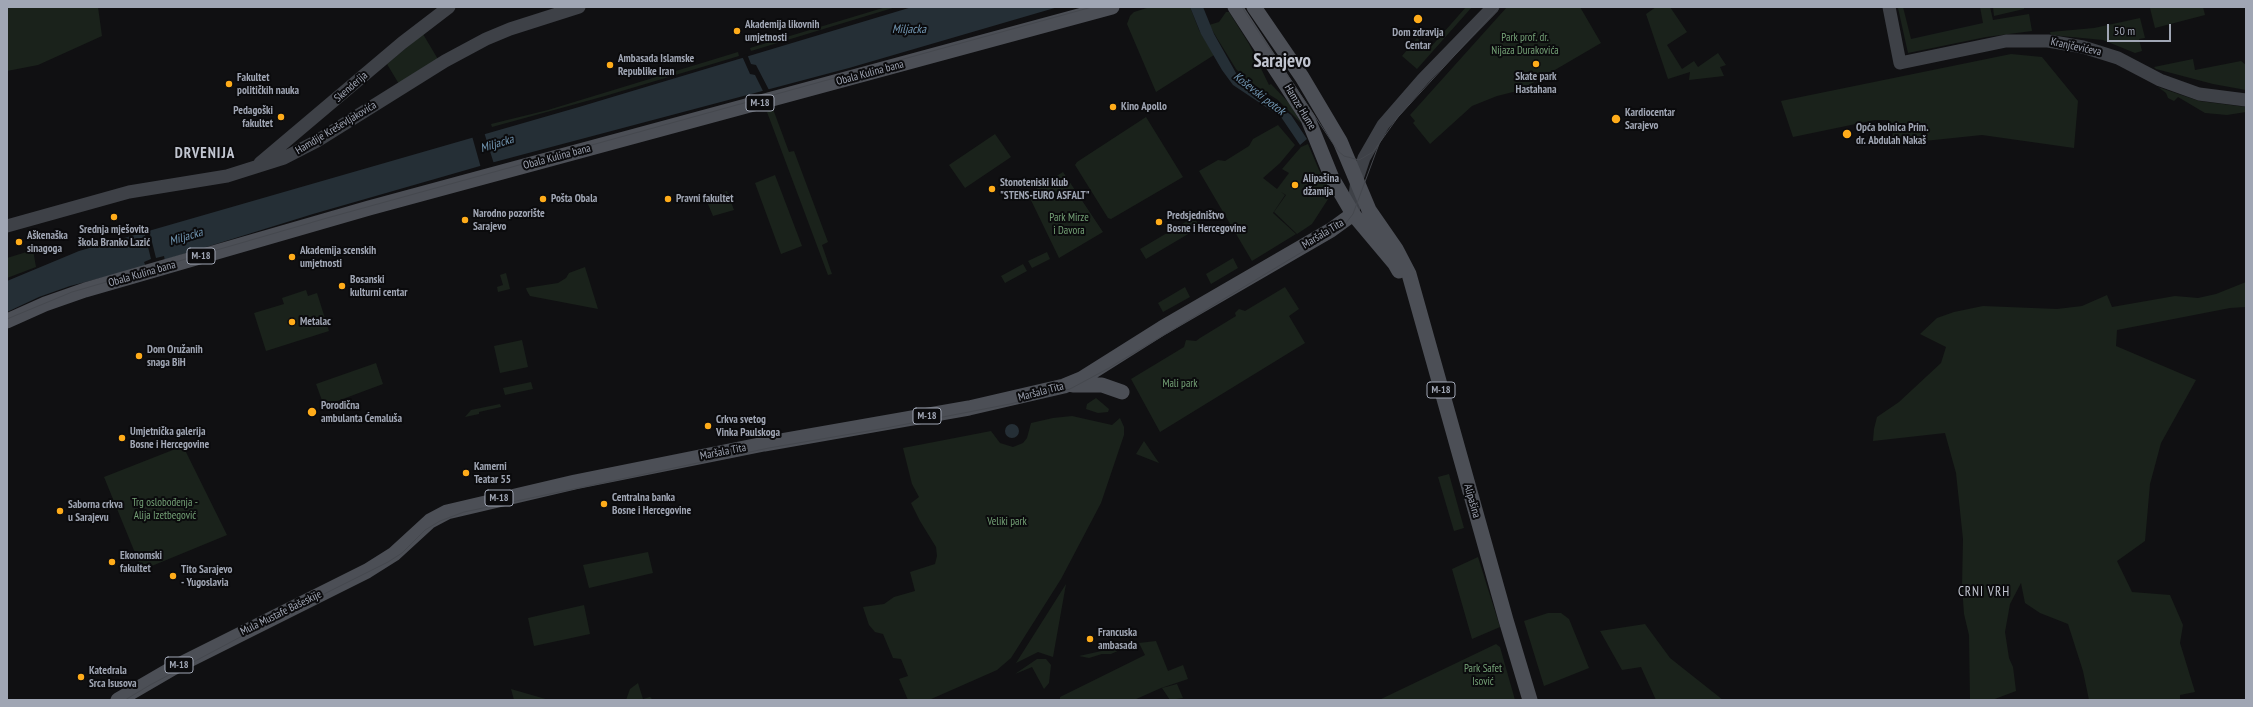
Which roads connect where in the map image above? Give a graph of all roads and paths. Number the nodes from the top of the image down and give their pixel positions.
1 (449, 7) edge
2 (579, 7) edge
3 (1112, 7) edge
4 (1235, 7) edge
5 (1254, 7) edge
6 (1493, 7) edge
7 (1889, 7) edge
8 (2246, 100) edge
9 (1328, 166) junction
10 (254, 168) junction
11 (1357, 179) junction
12 (1369, 210) joint
13 (1353, 214) junction
14 (7, 226) edge
15 (1415, 302) junction
16 (7, 321) edge
17 (1064, 386) junction
18 (1122, 392) dead end
19 (437, 516) joint
20 (119, 700) edge
21 (1530, 700) edge

1 - 10 main road, Skenderija
2 - 10 main road, Hamdije Kreševljakovića
3 - 16 main road, Obala Kulina bana / M-18
4 - 9 main road, Hamze Hume / M-18
5 - 11 main road, Hamze Hume / M-18
6 - 11 main road, Maršala Tita
7 - 8 main road, Kranjčevićeva
9 - 11 main road
9 - 13 main road, Hamze Hume / M-18
10 - 14 main road, Hamdije Kreševljakovića
11 - 12 main road, Hamze Hume / M-18
11 - 13 main road, Maršala Tita
12 - 15 main road, Alipašina / M-18
13 - 15 main road, Alipašina / M-18
13 - 17 main road, Maršala Tita / M-18
15 - 21 main road, Alipašina / M-18
17 - 18 main road
17 - 19 main road, Maršala Tita / M-18
19 - 20 main road, Mula Mustafe Bašeskije / M-18

